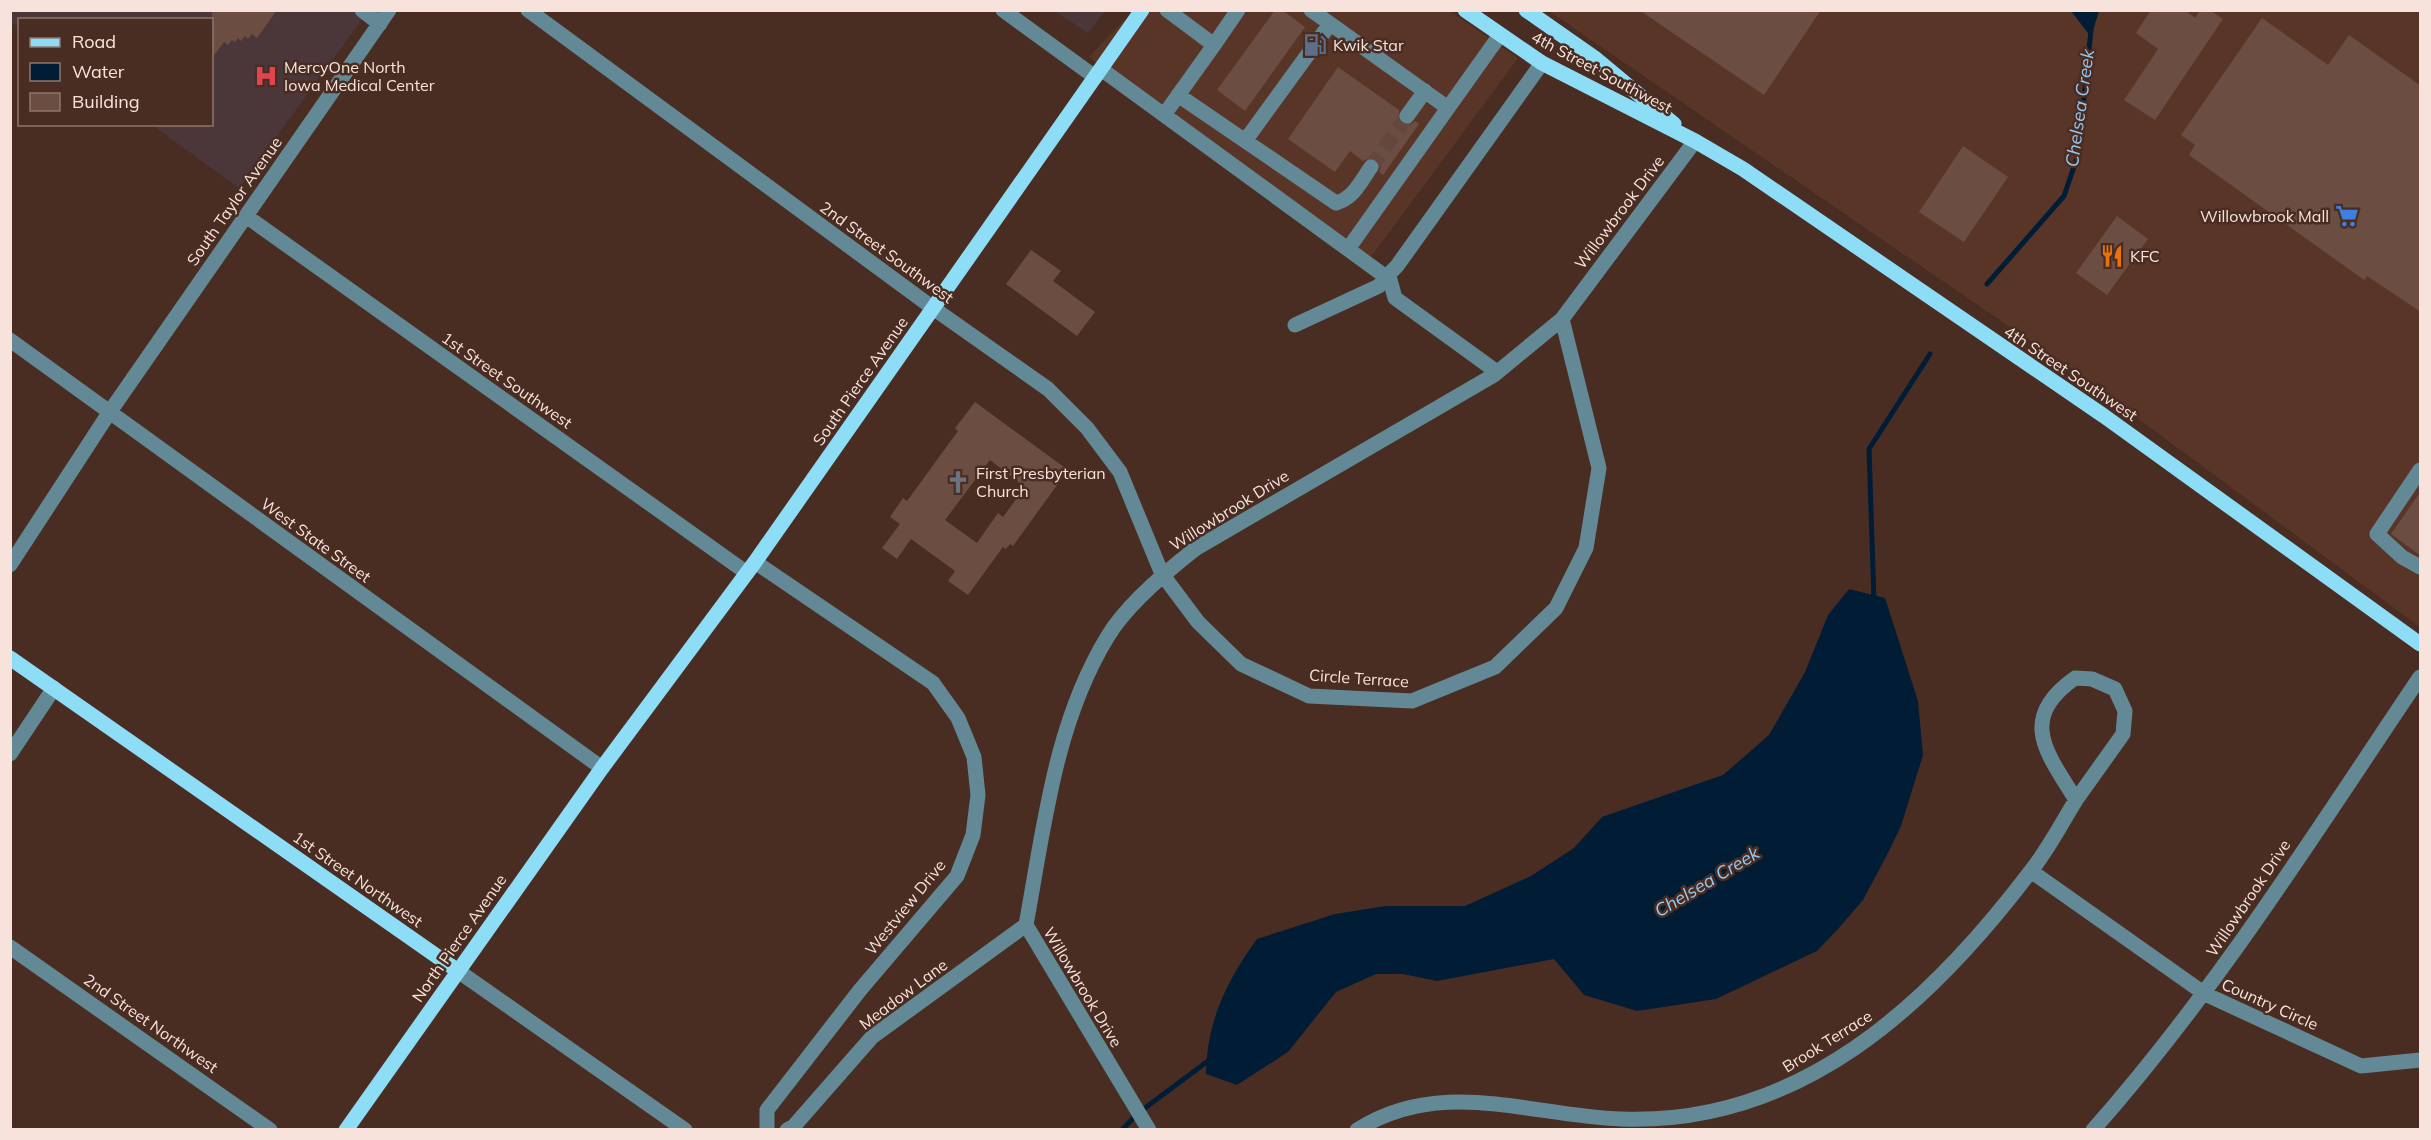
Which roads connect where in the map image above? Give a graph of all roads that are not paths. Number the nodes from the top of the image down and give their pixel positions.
1 (362, 10) edge
2 (389, 10) edge
3 (528, 10) edge
4 (1003, 10) edge
5 (1142, 10) edge
6 (1167, 10) edge
7 (1238, 10) edge
8 (1311, 10) edge
9 (1465, 10) edge
10 (1526, 10) edge
11 (380, 24) junction
12 (1330, 24) junction
13 (1500, 35) junction
14 (1214, 45) junction
15 (1542, 63) junction
16 (1098, 73) junction
17 (1425, 92) junction
18 (1178, 95) junction
19 (1448, 108) junction
20 (1164, 115) junction
21 (1407, 116) tunnel mouth
22 (1245, 141) junction
23 (1695, 141) junction
24 (1371, 167) tunnel mouth
25 (246, 216) junction
26 (1348, 249) junction
27 (1386, 277) junction
28 (933, 308) junction
29 (1562, 319) junction
30 (1295, 325) dead end
31 (10, 340) edge
32 (1497, 372) junction
33 (109, 413) junction
34 (2421, 470) edge
35 (10, 565) edge
36 (2421, 567) edge
37 (751, 568) junction
38 (1162, 574) junction
39 (2421, 644) edge
40 (10, 658) edge
41 (2421, 677) edge
42 (54, 688) junction
43 (10, 754) edge
44 (602, 768) junction
45 (2076, 800) junction
46 (2031, 871) junction
47 (1026, 925) junction
48 (10, 947) edge
49 (458, 971) junction
50 (2205, 994) junction
51 (2421, 1060) edge
52 (270, 1130) edge
53 (346, 1130) edge
54 (685, 1130) edge
55 (767, 1130) edge
56 (787, 1130) edge
57 (1149, 1130) edge
58 (1357, 1130) edge
59 (2093, 1130) edge

1 - 11 street
2 - 11 street, South Taylor Avenue
3 - 28 street, 2nd Street Southwest
4 - 16 street
5 - 16 main road, South Pierce Avenue
6 - 14 street
7 - 14 street
8 - 12 street
9 - 13 main road, 4th Street Southwest
10 - 23 main road, 4th Street Southwest
11 - 25 street, South Taylor Avenue
12 - 17 street
12 - 22 street
13 - 15 main road, 4th Street Southwest
13 - 19 street
14 - 18 street
15 - 23 main road, 4th Street Southwest
15 - 27 street
16 - 20 street
16 - 28 main road, South Pierce Avenue
17 - 19 street
17 - 21 street
18 - 20 street
18 - 22 street
19 - 26 street
20 - 26 street
22 - 24 street
23 - 29 street, Willowbrook Drive
23 - 39 main road, 4th Street Southwest
25 - 33 street, South Taylor Avenue
25 - 37 street, 1st Street Southwest
26 - 27 street
27 - 30 street
27 - 32 street
28 - 37 main road, South Pierce Avenue
28 - 38 street, 2nd Street Southwest
29 - 32 street, Willowbrook Drive
29 - 38 street, Circle Terrace
31 - 33 street, West State Street
32 - 38 street, Willowbrook Drive
33 - 35 street, South Taylor Avenue
33 - 44 street, West State Street
34 - 36 street
37 - 44 main road, South Pierce Avenue
37 - 55 street, Westview Drive
38 - 47 street, Willowbrook Drive
40 - 42 main road, 1st Street Northwest
41 - 50 street, Willowbrook Drive
42 - 43 street
42 - 49 main road, 1st Street Northwest
44 - 49 main road, North Pierce Avenue
45 - 45 street, Brook Terrace
45 - 46 street, Brook Terrace
46 - 50 street, Country Circle
46 - 58 street, Brook Terrace
47 - 56 street, Meadow Lane
47 - 57 street, Willowbrook Drive
48 - 52 street, 2nd Street Northwest
49 - 53 main road, North Pierce Avenue
49 - 54 street, 1st Street Northwest
50 - 51 street, Country Circle
50 - 59 street, Willowbrook Drive

